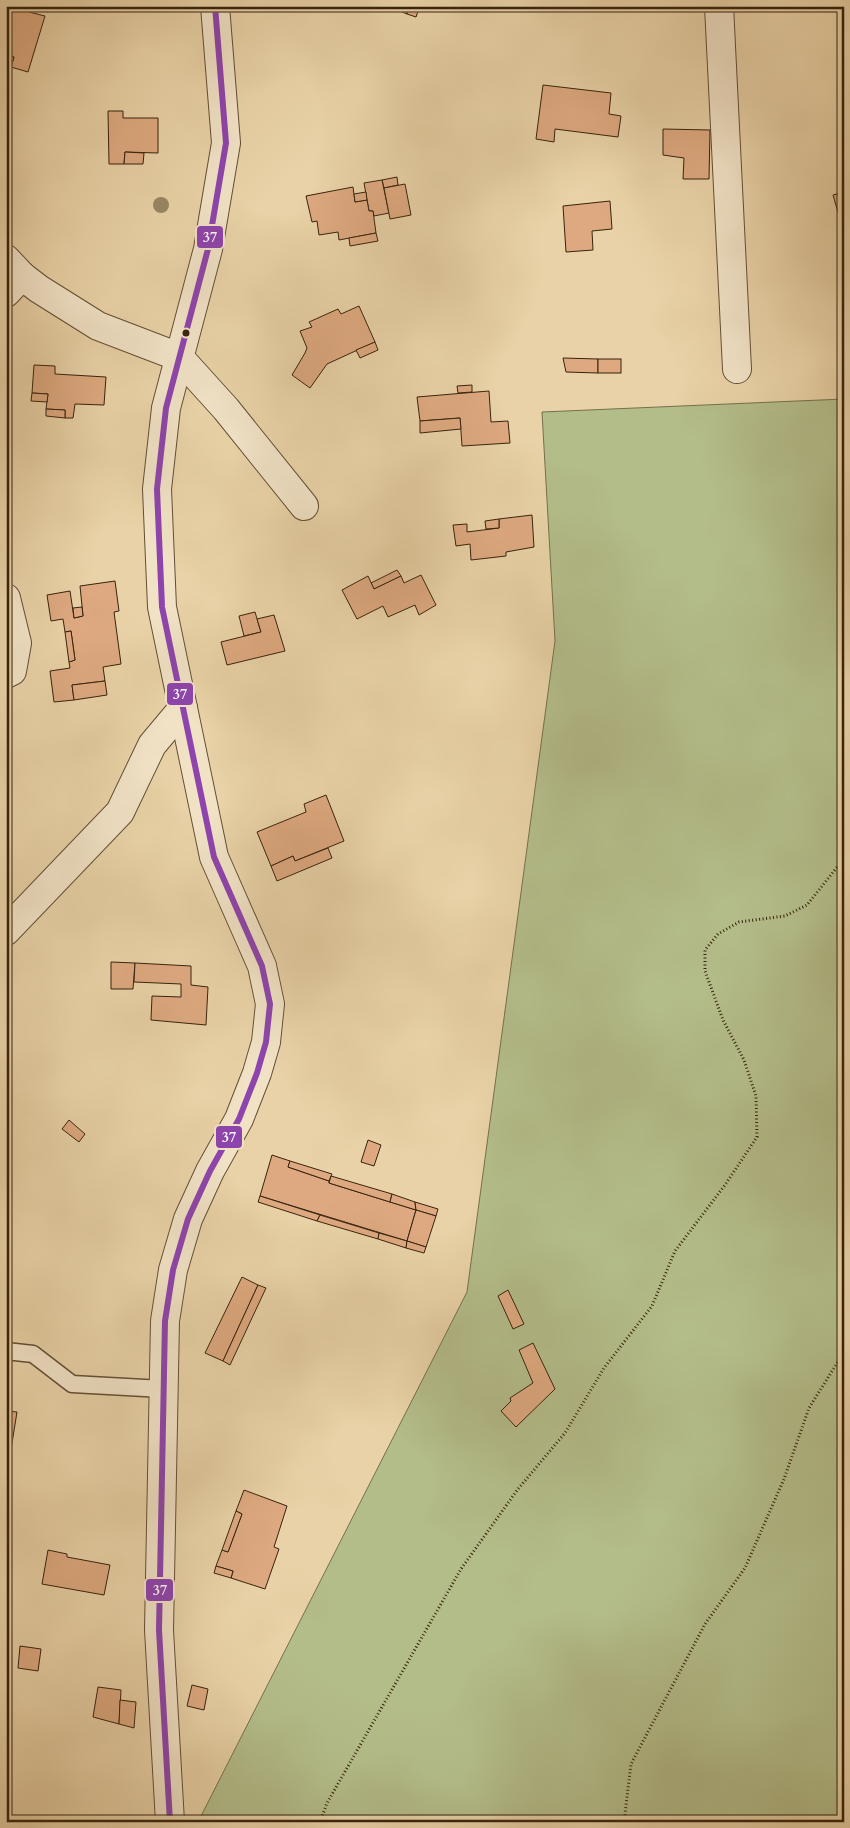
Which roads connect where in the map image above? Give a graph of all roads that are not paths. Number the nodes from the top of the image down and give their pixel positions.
1 (215, 6) edge
2 (719, 6) edge
3 (12, 276) edge
4 (179, 357) junction
5 (737, 370) dead end
6 (304, 506) dead end
7 (6, 598) edge
8 (6, 674) edge
9 (183, 708) junction
10 (6, 931) edge
11 (6, 1351) edge
12 (163, 1389) junction
13 (170, 1822) edge

1 - 4 street
2 - 5 street
3 - 4 street
4 - 6 street
4 - 9 street
7 - 8 street
9 - 10 street
9 - 12 street
11 - 12 lane
12 - 13 street

